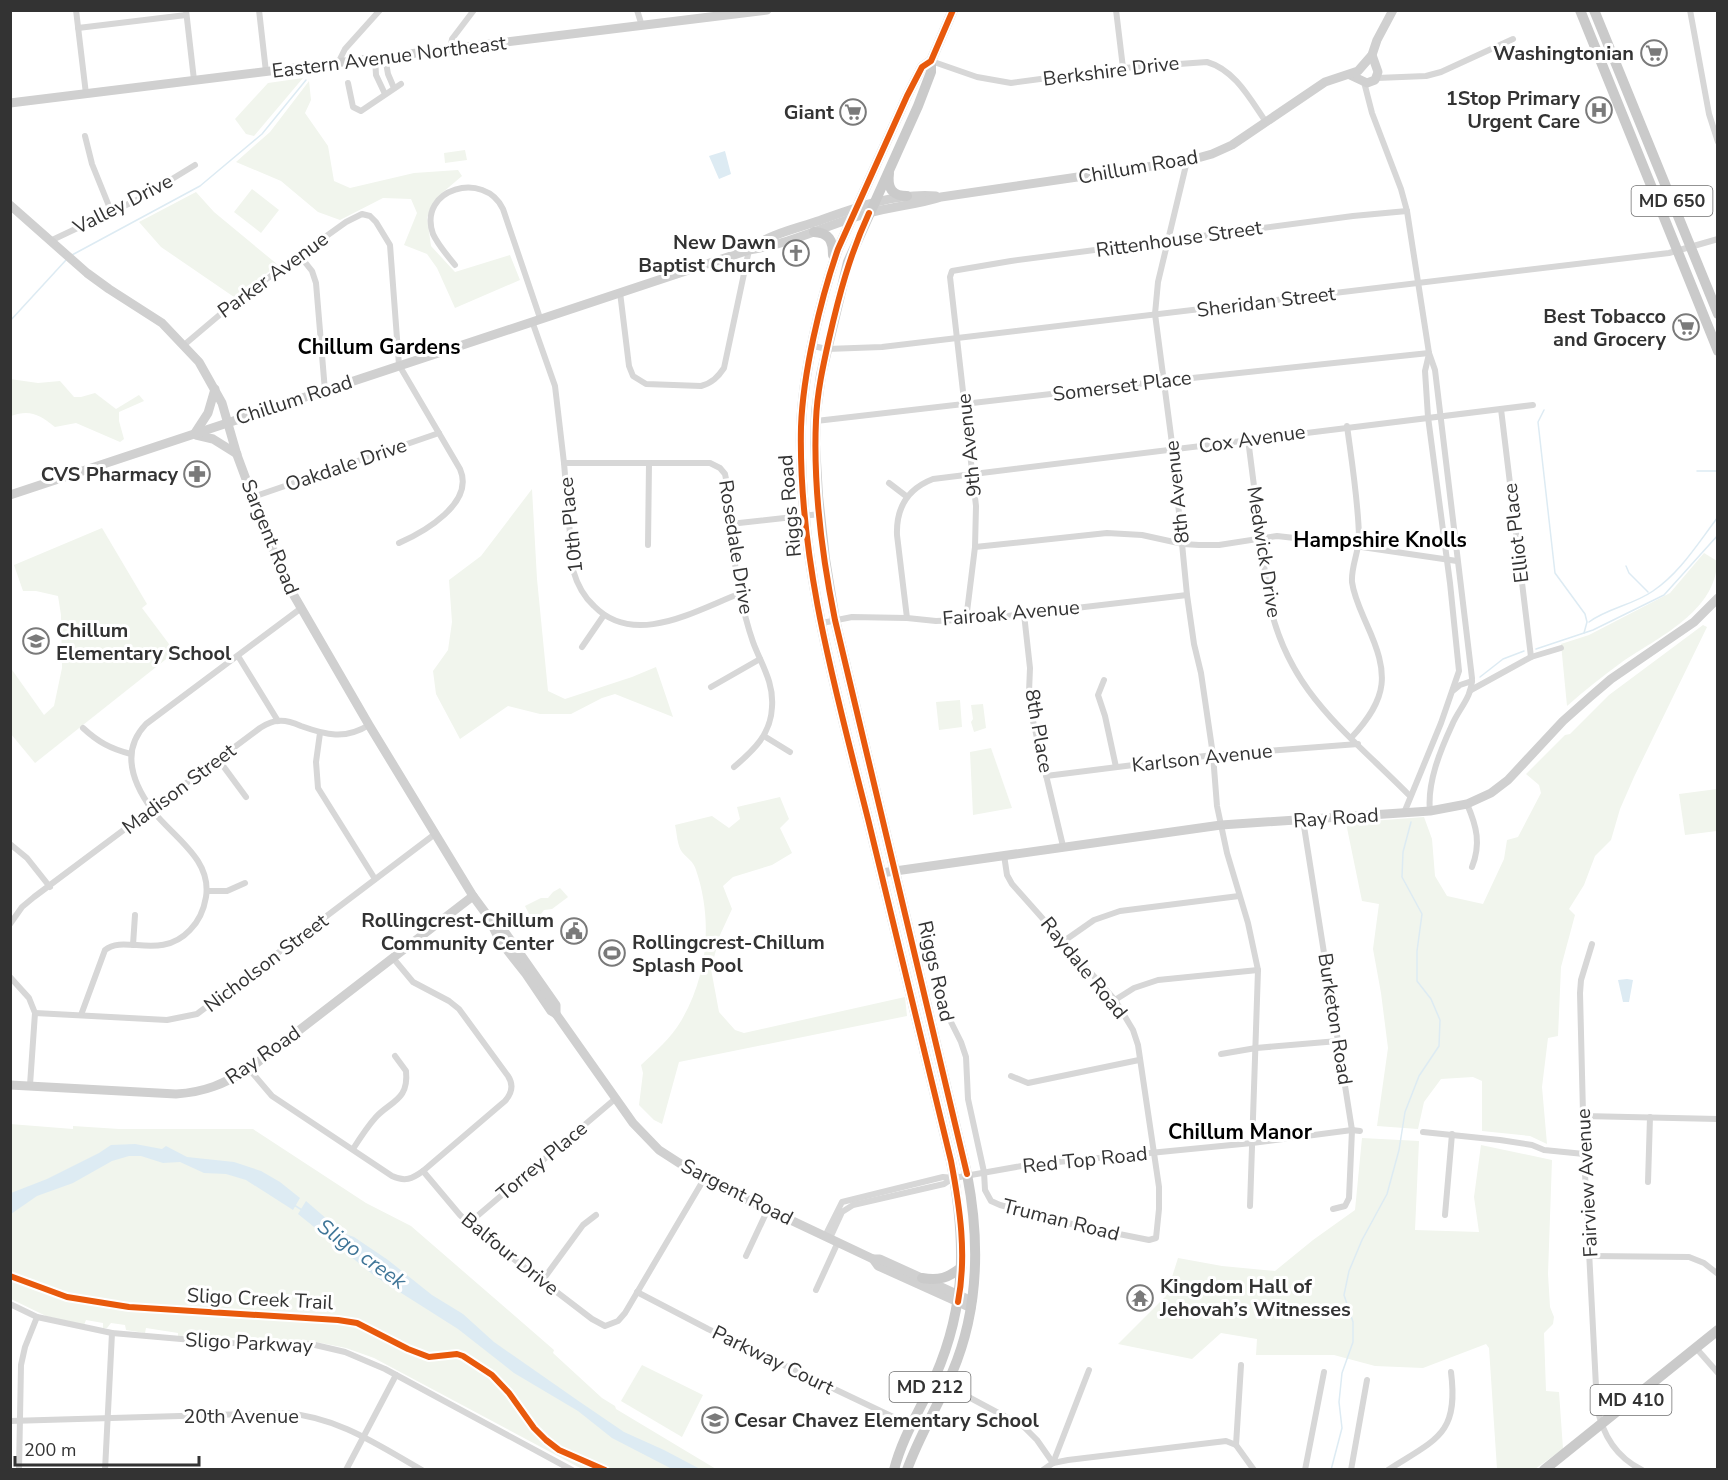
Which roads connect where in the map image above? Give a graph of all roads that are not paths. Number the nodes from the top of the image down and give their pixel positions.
1 (76, 10) edge
2 (259, 10) edge
3 (381, 10) edge
4 (474, 10) edge
5 (637, 10) edge
6 (767, 10) edge
7 (1116, 10) edge
8 (1393, 10) edge
9 (1580, 10) edge
10 (1594, 10) edge
11 (1690, 10) edge
12 (951, 12) edge
13 (186, 13) edge
14 (642, 26) junction
15 (78, 28) junction
16 (1513, 39) dead end
17 (450, 49) junction
18 (385, 57) junction
19 (375, 58) junction
20 (931, 61) junction
21 (338, 63) junction
22 (1123, 68) junction
23 (266, 72) junction
24 (1371, 74) junction
25 (194, 80) junction
26 (348, 83) dead end
27 (401, 84) dead end
28 (394, 88) junction
29 (86, 94) junction
30 (385, 94) junction
31 (10, 103) edge
32 (1266, 122) junction
33 (1715, 127) edge
34 (85, 136) dead end
35 (1718, 142) edge
36 (1187, 161) junction
37 (195, 165) dead end
38 (890, 167) junction
39 (907, 196) junction
40 (941, 197) junction
41 (874, 202) junction
42 (10, 205) edge
43 (856, 207) junction
44 (111, 211) junction
45 (1407, 211) junction
46 (869, 213) junction
47 (850, 220) junction
48 (814, 232) junction
49 (1718, 239) edge
50 (50, 241) junction
51 (1168, 241) junction
52 (1691, 248) junction
53 (749, 249) junction
54 (1677, 251) junction
55 (300, 256) junction
56 (454, 265) dead end
57 (832, 266) junction
58 (952, 271) joint
59 (1417, 284) junction
60 (620, 292) junction
61 (1155, 314) junction
62 (1718, 314) edge
63 (536, 320) junction
64 (956, 337) junction
65 (184, 345) junction
66 (813, 346) junction
67 (827, 349) junction
68 (1718, 351) edge
69 (1429, 353) junction
70 (399, 365) junction
71 (1164, 381) junction
72 (215, 389) junction
73 (325, 391) junction
74 (964, 404) junction
75 (1533, 405) dead end
76 (1502, 408) junction
77 (1441, 415) junction
78 (1428, 417) junction
79 (816, 421) junction
80 (228, 422) junction
81 (1347, 426) junction
82 (439, 433) junction
83 (193, 435) junction
84 (1248, 439) junction
85 (1173, 450) junction
86 (237, 455) junction
87 (564, 463) junction
88 (649, 463) junction
89 (974, 474) junction
90 (889, 483) dead end
91 (10, 495) edge
92 (906, 496) junction
93 (253, 497) junction
94 (820, 514) junction
95 (805, 515) junction
96 (730, 524) junction
97 (1260, 538) junction
98 (399, 543) dead end
99 (1183, 544) junction
100 (648, 545) dead end
101 (975, 547) junction
102 (1358, 547) junction
103 (1447, 559) junction
104 (1457, 561) junction
105 (741, 593) junction
106 (1187, 595) junction
107 (1718, 598) edge
108 (300, 609) junction
109 (1024, 614) junction
110 (604, 615) junction
111 (907, 618) junction
112 (835, 620) junction
113 (966, 620) junction
114 (822, 623) junction
115 (582, 647) dead end
116 (1561, 648) dead end
117 (238, 656) junction
118 (1531, 657) junction
119 (760, 659) junction
120 (1104, 680) dead end
121 (1472, 681) junction
122 (711, 687) dead end
123 (1454, 689) junction
124 (1470, 695) junction
125 (278, 721) junction
126 (369, 725) junction
127 (83, 728) dead end
128 (320, 733) junction
129 (764, 736) junction
130 (1352, 738) junction
131 (1358, 744) junction
132 (790, 752) dead end
133 (131, 754) junction
134 (1213, 755) junction
135 (218, 759) junction
136 (734, 766) dead end
137 (1116, 767) junction
138 (1046, 776) junction
139 (1410, 796) junction
140 (246, 797) dead end
141 (1467, 804) junction
142 (152, 810) junction
143 (1430, 812) junction
144 (1404, 813) junction
145 (1303, 820) junction
146 (1221, 825) junction
147 (435, 834) junction
148 (10, 844) edge
149 (1063, 846) junction
150 (1004, 855) junction
151 (1472, 867) dead end
152 (895, 870) junction
153 (881, 873) junction
154 (375, 879) junction
155 (245, 883) dead end
156 (50, 886) junction
157 (207, 891) junction
158 (473, 896) junction
159 (1239, 896) junction
160 (135, 915) dead end
161 (10, 924) edge
162 (1064, 941) junction
163 (1592, 944) dead end
164 (133, 945) junction
165 (393, 958) junction
166 (1258, 970) junction
167 (10, 977) edge
168 (1115, 1000) junction
169 (35, 1013) junction
170 (81, 1015) junction
171 (951, 1022) dead end
172 (1338, 1041) junction
173 (1256, 1048) junction
174 (1221, 1054) dead end
175 (395, 1056) dead end
176 (1139, 1060) junction
177 (249, 1069) junction
178 (1011, 1076) dead end
179 (10, 1084) edge
180 (30, 1085) junction
181 (615, 1099) junction
182 (1583, 1116) junction
183 (1650, 1117) junction
184 (1718, 1119) edge
185 (1352, 1130) junction
186 (1360, 1131) dead end
187 (1423, 1132) dead end
188 (1452, 1134) junction
189 (1252, 1143) junction
190 (353, 1149) junction
191 (1154, 1153) junction
192 (1584, 1154) junction
193 (423, 1171) junction
194 (984, 1172) junction
195 (967, 1174) junction
196 (954, 1178) junction
197 (704, 1179) junction
198 (1648, 1182) dead end
199 (1250, 1206) dead end
200 (768, 1209) junction
201 (1333, 1209) dead end
202 (596, 1215) dead end
203 (1445, 1215) dead end
204 (469, 1223) junction
205 (1158, 1233) joint
206 (831, 1239) junction
207 (746, 1256) dead end
208 (1591, 1256) junction
209 (873, 1259) junction
210 (962, 1268) junction
211 (1718, 1274) edge
212 (922, 1278) junction
213 (542, 1281) junction
214 (816, 1290) dead end
215 (637, 1292) junction
216 (959, 1299) junction
217 (10, 1304) edge
218 (971, 1305) junction
219 (37, 1317) junction
220 (1718, 1330) edge
221 (112, 1333) junction
222 (1696, 1348) junction
223 (1241, 1365) dead end
224 (1089, 1370) dead end
225 (1324, 1372) dead end
226 (1451, 1372) dead end
227 (1718, 1373) edge
228 (396, 1374) junction
229 (1367, 1380) dead end
230 (946, 1385) junction
231 (108, 1418) junction
232 (10, 1421) edge
233 (21, 1421) junction
234 (1601, 1423) junction
235 (910, 1425) junction
236 (363, 1436) junction
237 (1236, 1445) junction
238 (1053, 1463) junction
239 (1633, 1467) edge
240 (19, 1470) edge
241 (105, 1470) edge
242 (346, 1470) edge
243 (422, 1470) edge
244 (572, 1470) edge
245 (894, 1470) edge
246 (907, 1470) edge
247 (1043, 1470) edge
248 (1254, 1470) edge
249 (1305, 1470) edge
250 (1351, 1470) edge
251 (1388, 1470) edge
252 (1544, 1470) edge
253 (1642, 1470) edge

1 - 15 street
2 - 23 street
3 - 21 street
4 - 17 street
5 - 14 street
6 - 14 street, Eastern Avenue Northeast
7 - 22 street
8 - 24 street, Chillum Road
9 - 54 main road, MD 650
10 - 52 main road, MD 650
11 - 33 street
12 - 20 main road, Riggs Road / MD 212
13 - 15 street
13 - 25 street
14 - 17 street, Eastern Avenue Northeast
15 - 29 street
16 - 24 street
17 - 18 street, Eastern Avenue Northeast
18 - 19 street, Eastern Avenue Northeast
18 - 28 street
19 - 21 street, Eastern Avenue Northeast
19 - 30 street
20 - 22 street, Berkshire Drive
20 - 38 main road, Riggs Road / MD 212
20 - 43 main road, Riggs Road / MD 212
21 - 23 street, Eastern Avenue Northeast
22 - 32 street, Berkshire Drive
23 - 25 street, Eastern Avenue Northeast
24 - 32 street, Chillum Road
24 - 45 street
25 - 29 street, Eastern Avenue Northeast
26 - 30 street
27 - 28 street
28 - 30 street
29 - 31 street, Eastern Avenue Northeast
32 - 36 street, Chillum Road
33 - 35 street
34 - 44 street
36 - 40 street, Chillum Road
36 - 51 street, 8th Avenue
37 - 44 street, Valley Drive
38 - 39 main road
38 - 41 main road, Riggs Road / MD 212
39 - 40 street, Chillum Road
39 - 41 street, Chillum Road
40 - 46 street, Chillum Road
41 - 43 street, Chillum Road
41 - 46 main road, Riggs Road / MD 212
42 - 50 street, Sargent Road
43 - 47 main road, Riggs Road / MD 212
43 - 53 street, Chillum Road
44 - 50 street, Valley Drive
45 - 51 street, Rittenhouse Street
45 - 59 street
46 - 47 street, Chillum Road
46 - 67 main road, Riggs Road / MD 212
47 - 48 street, Chillum Road
47 - 57 main road, Riggs Road / MD 212
48 - 53 street, Chillum Road
48 - 57 main road
49 - 52 street, Sheridan Street
50 - 65 street, Sargent Road
51 - 58 street, Rittenhouse Street
51 - 61 street, 8th Avenue
52 - 54 street, Sheridan Street
52 - 62 main road, MD 650
53 - 60 street, Chillum Road
53 - 60 street
54 - 59 street, Sheridan Street
54 - 68 main road, MD 650
55 - 65 street, Parker Avenue
55 - 70 street, Parker Avenue
55 - 73 street
56 - 63 street, 10th Place
57 - 66 main road, Riggs Road / MD 212
58 - 64 street, 9th Avenue
59 - 61 street, Sheridan Street
59 - 69 street
60 - 63 street, Chillum Road
61 - 64 street, Sheridan Street
61 - 71 street, 8th Avenue
63 - 70 street, Chillum Road
63 - 87 street, 10th Place
64 - 67 street, Sheridan Street
64 - 74 street, 9th Avenue
65 - 72 street, Sargent Road
66 - 67 street, Sheridan Street
66 - 95 main road, Riggs Road / MD 212
67 - 79 main road, Riggs Road / MD 212
69 - 71 street, Somerset Place
69 - 77 street
69 - 78 street
70 - 73 street, Chillum Road
70 - 82 street
71 - 74 street, Somerset Place
71 - 85 street, 8th Avenue
72 - 80 street, Sargent Road
72 - 83 street
73 - 80 street, Chillum Road
74 - 79 street, Somerset Place
74 - 89 street, 9th Avenue
75 - 76 street, Cox Avenue
76 - 77 street, Cox Avenue
76 - 118 street, Elliot Place
77 - 78 street, Cox Avenue
77 - 104 street
78 - 81 street, Cox Avenue
78 - 103 street
79 - 94 main road, Riggs Road / MD 212
80 - 83 street, Chillum Road
80 - 86 street, Sargent Road
81 - 84 street, Cox Avenue
81 - 102 street
82 - 93 street, Oakdale Drive
82 - 98 street
83 - 86 street
83 - 91 street, Chillum Road
84 - 85 street, Cox Avenue
84 - 97 street, Medwick Drive
85 - 89 street, Cox Avenue
85 - 99 street, 8th Avenue
86 - 93 street, Sargent Road
87 - 88 street, Rosedale Drive
87 - 110 street, 10th Place
88 - 96 street, Rosedale Drive
88 - 100 street
89 - 92 street, Cox Avenue
89 - 101 street, 9th Avenue
90 - 92 street
92 - 111 street
93 - 108 street, Sargent Road
94 - 95 street
94 - 112 main road, Riggs Road / MD 212
95 - 96 street
95 - 114 main road, Riggs Road / MD 212
96 - 105 street, Rosedale Drive
97 - 99 street
97 - 102 street
97 - 130 street, Medwick Drive
99 - 101 street
99 - 106 street, 8th Avenue
101 - 113 street, 9th Avenue
102 - 103 street
102 - 130 street
103 - 104 street
103 - 123 street
104 - 121 street
105 - 110 street, 10th Place
105 - 119 street, Rosedale Drive
106 - 109 street, Fairoak Avenue
106 - 134 street, 8th Avenue
107 - 141 street, Ray Road
108 - 117 street
108 - 126 street, Sargent Road
109 - 113 street, Fairoak Avenue
109 - 138 street, 8th Place
110 - 115 street
111 - 112 street, Fairoak Avenue
111 - 113 street, Fairoak Avenue
112 - 114 street, Fairoak Avenue
112 - 152 main road, Riggs Road / MD 212
114 - 153 main road, Riggs Road / MD 212
116 - 118 street
117 - 125 street
117 - 133 street
118 - 124 street
119 - 122 street
119 - 129 street, Rosedale Drive
120 - 137 street
121 - 123 street
121 - 124 street
123 - 124 street
123 - 139 street
124 - 143 street
125 - 128 street
125 - 135 street, Madison Street
126 - 128 street
126 - 147 street, Sargent Road
127 - 133 street
128 - 154 street
129 - 132 street
129 - 136 street, Rosedale Drive
130 - 131 street, Medwick Drive
131 - 134 street, Karlson Avenue
131 - 139 street, Medwick Drive
133 - 142 street
134 - 137 street, Karlson Avenue
134 - 146 street, 8th Avenue
135 - 140 street
135 - 142 street, Madison Street
137 - 138 street, Karlson Avenue
138 - 149 street, 8th Place
139 - 144 street
141 - 143 street, Ray Road
141 - 151 street
142 - 156 street, Madison Street
142 - 157 street
143 - 144 street, Ray Road
144 - 145 street, Ray Road
145 - 146 street, Ray Road
145 - 172 street, Burketon Road
146 - 149 street, Ray Road
146 - 159 street, 8th Avenue
147 - 154 street, Nicholson Street
147 - 158 street, Sargent Road
148 - 156 street
149 - 150 street, Ray Road
150 - 152 street, Ray Road
150 - 162 street, Raydale Road
152 - 153 street, Ray Road
152 - 195 main road, Riggs Road / MD 212
153 - 196 main road, Riggs Road / MD 212
154 - 170 street, Nicholson Street
155 - 157 street
156 - 161 street, Madison Street
157 - 164 street
158 - 165 street, Ray Road
158 - 181 street, Sargent Road
159 - 162 street
159 - 166 street, 8th Avenue
160 - 164 street
162 - 168 street, Raydale Road
163 - 182 street, Fairview Avenue
164 - 170 street
165 - 177 street, Ray Road
165 - 193 street
166 - 168 street
166 - 173 street, 8th Avenue
167 - 169 street
168 - 176 street, Raydale Road
169 - 170 street, Nicholson Street
169 - 180 street
171 - 194 street
172 - 173 street
172 - 185 street, Burketon Road
173 - 174 street
173 - 189 street, 8th Avenue
175 - 190 street
176 - 178 street
176 - 191 street, Raydale Road
177 - 180 street, Ray Road
177 - 190 street
179 - 180 street, Ray Road
181 - 197 street, Sargent Road
181 - 204 street, Torrey Place
182 - 183 street
182 - 192 street, Fairview Avenue
183 - 184 street
183 - 198 street
185 - 186 street, Red Top Road
185 - 189 street, Red Top Road
185 - 201 street, Burketon Road
187 - 188 street
188 - 192 street
188 - 203 street
189 - 191 street, Red Top Road
189 - 199 street, 8th Avenue
190 - 193 street
191 - 194 street, Red Top Road
191 - 205 street, Raydale Road
192 - 208 street, Fairview Avenue
193 - 204 street, Balfour Drive
194 - 195 street, Red Top Road
194 - 205 street, Truman Road
195 - 196 street, Red Top Road
195 - 218 main road, Riggs Road / MD 212
196 - 206 street, Red Top Road
196 - 210 main road, Riggs Road / MD 212
197 - 200 street, Sargent Road
197 - 215 street, Balfour Drive
200 - 206 street, Sargent Road
200 - 207 street
202 - 213 street
204 - 213 street, Balfour Drive
206 - 209 street, Sargent Road
206 - 214 street
208 - 211 street
208 - 234 street, Fairview Avenue
209 - 212 street, Sargent Road
209 - 216 street, Sargent Road
210 - 212 main road
210 - 216 main road, Riggs Road / MD 212
212 - 216 street, Sargent Road
213 - 215 street, Balfour Drive
215 - 235 street, Parkway Court
216 - 218 street, Sargent Road
216 - 235 main road, Riggs Road / MD 212
217 - 219 street, Sligo Parkway
218 - 230 main road, Riggs Road / MD 212
219 - 221 street, Sligo Parkway
219 - 233 street
220 - 222 main road, MD 410
221 - 228 street, Sligo Parkway
221 - 231 street
222 - 227 street
222 - 234 main road, MD 410
223 - 237 street
224 - 238 street
225 - 249 street
226 - 251 street
228 - 236 street
228 - 244 street, Sligo Parkway
229 - 250 street
230 - 238 street
230 - 246 main road, Riggs Road / MD 212
231 - 233 street, 20th Avenue
231 - 236 street, 20th Avenue
231 - 241 street
232 - 233 street, 20th Avenue
233 - 240 street
234 - 239 street
234 - 252 main road, MD 410
235 - 245 main road, Riggs Road / MD 212
236 - 242 street
236 - 243 street, 20th Avenue
237 - 238 street
237 - 248 street
238 - 247 street
239 - 253 street

